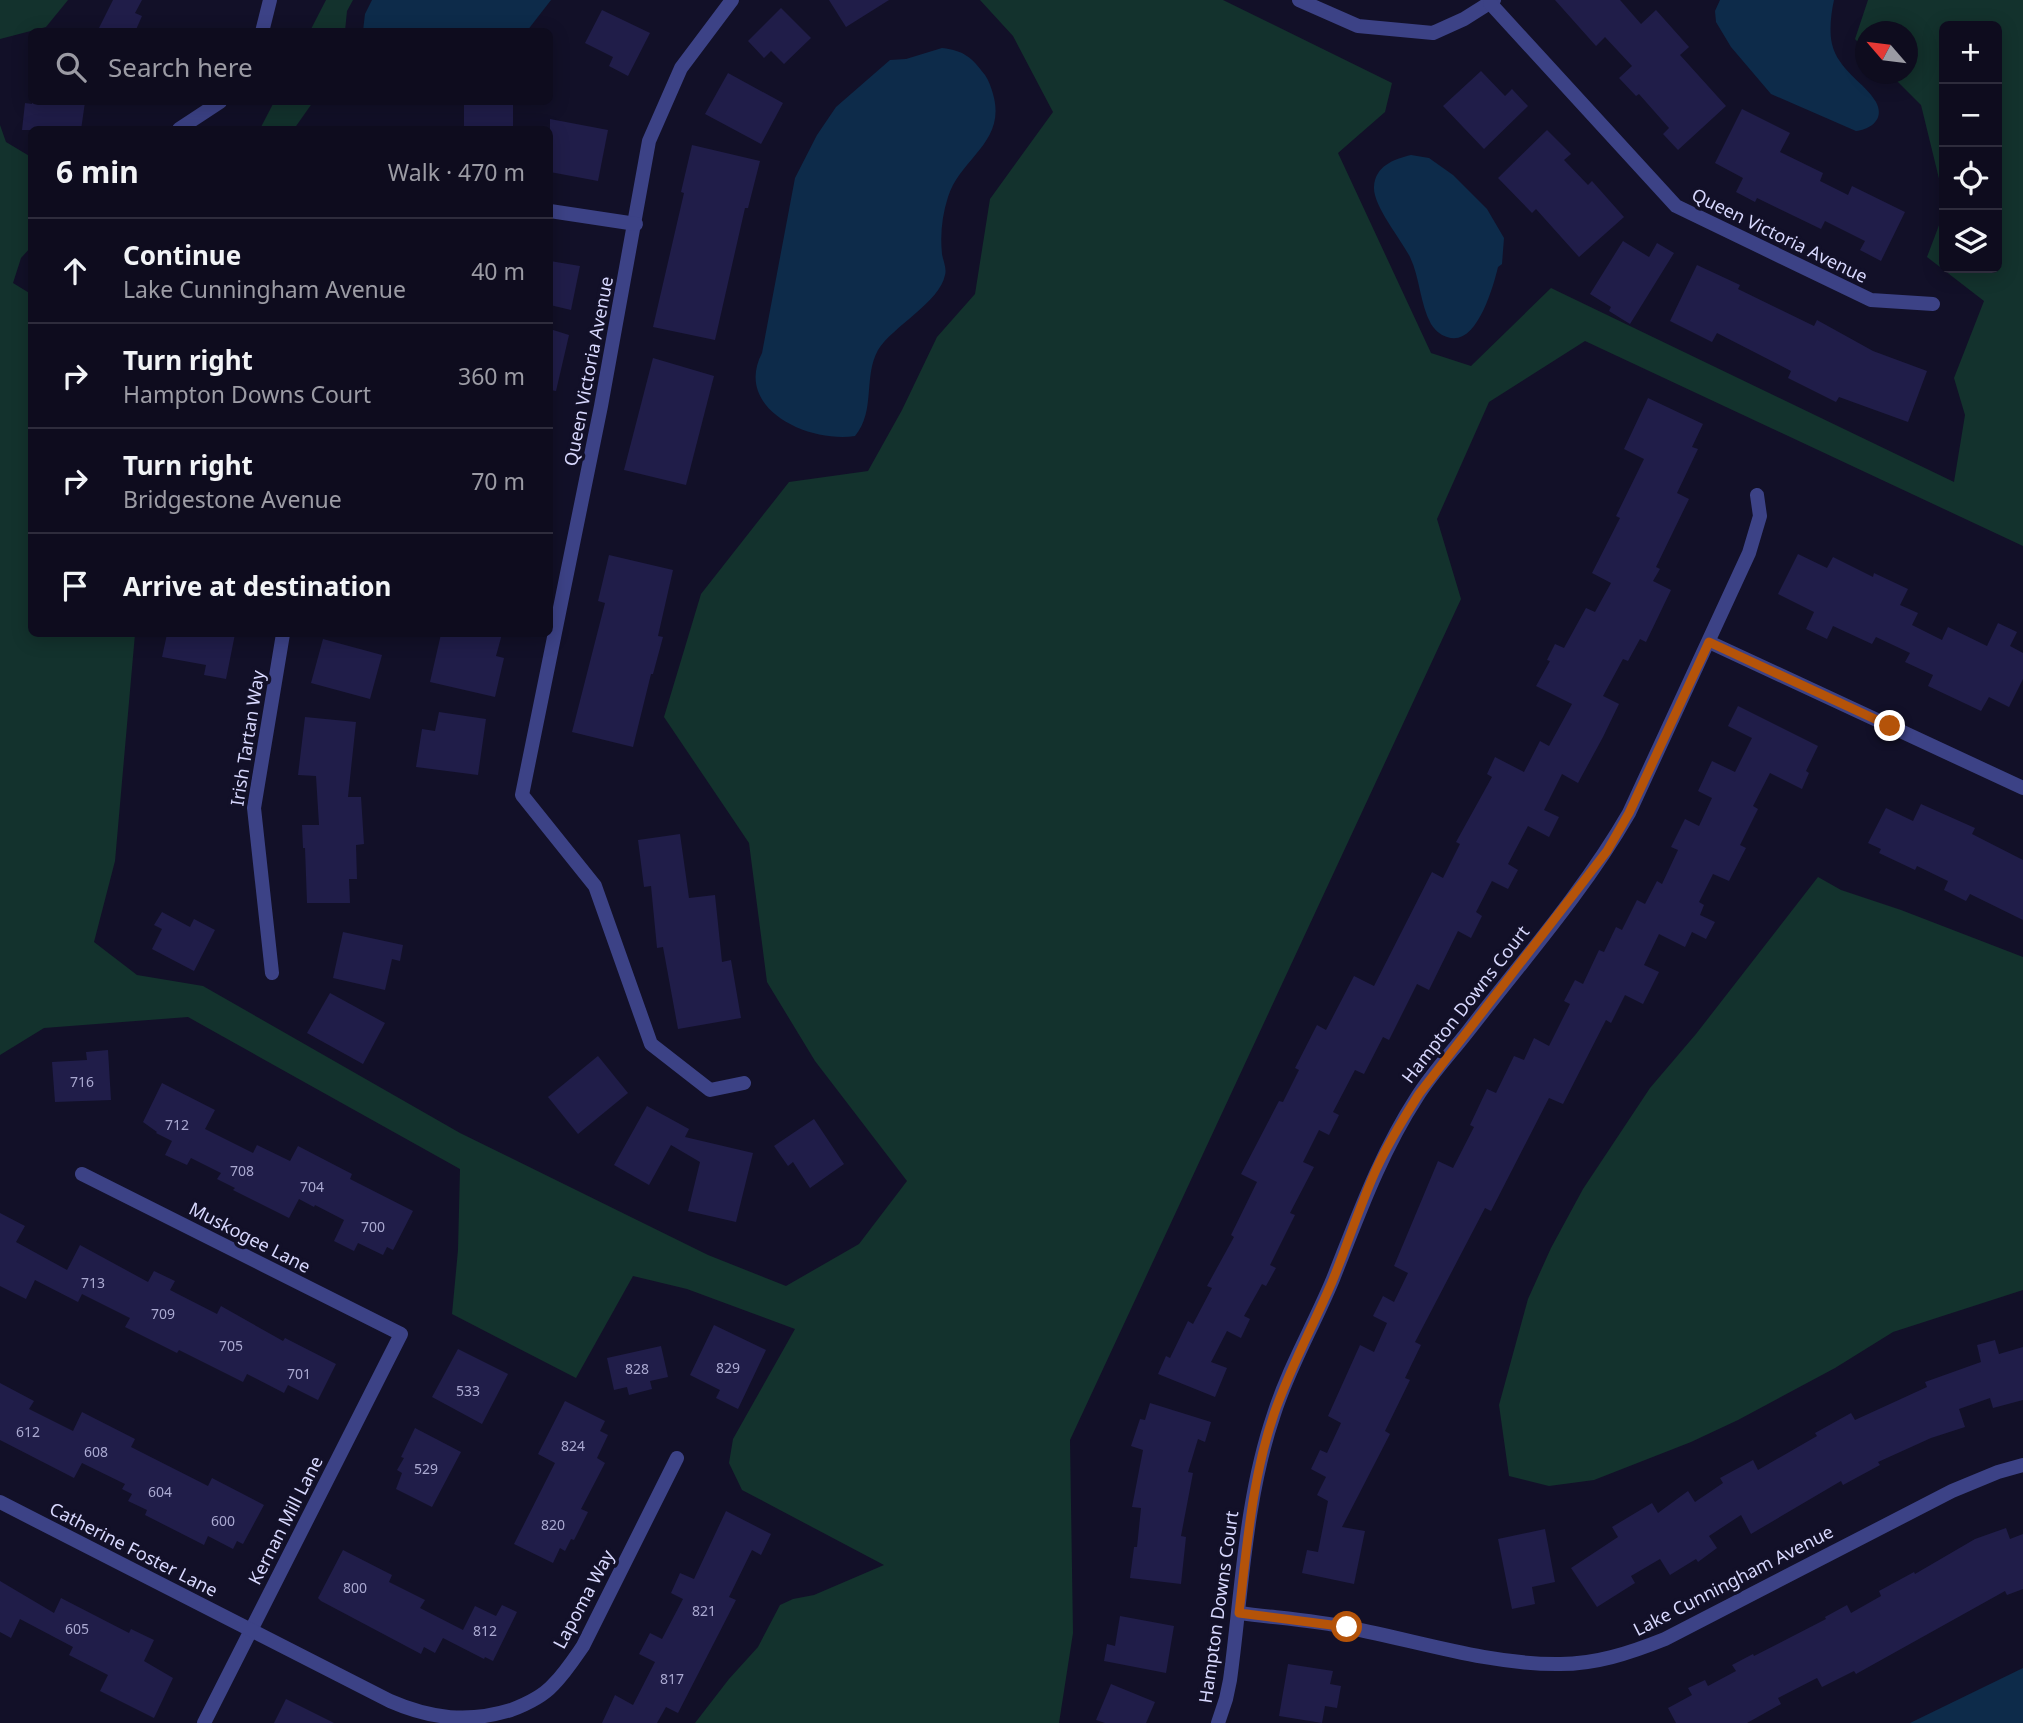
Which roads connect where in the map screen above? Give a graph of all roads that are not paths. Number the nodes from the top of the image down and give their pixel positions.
1 (270, 0) edge
2 (732, 0) edge
3 (1299, 0) edge
4 (1492, 2) edge
5 (262, 28) edge
6 (216, 105) edge
7 (184, 126) edge
8 (553, 211) edge
9 (636, 224) junction
10 (1933, 304) dead end
11 (1757, 495) dead end
12 (282, 637) edge
13 (1709, 642) junction
14 (2023, 788) edge
15 (272, 973) dead end
16 (744, 1083) dead end
17 (82, 1174) dead end
18 (401, 1334) joint
19 (677, 1458) dead end
20 (2023, 1465) edge
21 (0, 1502) edge
22 (1239, 1613) junction
23 (251, 1630) junction
24 (505, 1718) edge
25 (204, 1723) edge
26 (1218, 1723) edge

1 - 5 street
2 - 9 street, Queen Victoria Avenue
3 - 4 street, Queen Victoria Avenue
4 - 10 street, Queen Victoria Avenue
6 - 7 street
8 - 9 street
9 - 16 street, Queen Victoria Avenue
11 - 13 street, Hampton Downs Court
12 - 15 street, Irish Tartan Way
13 - 14 street
13 - 22 street, Hampton Downs Court
17 - 18 street, Muskogee Lane
18 - 23 street, Kernan Mill Lane
19 - 24 street, Lapoma Way
20 - 22 street, Lake Cunningham Avenue
21 - 23 street, Catherine Foster Lane
22 - 26 street, Hampton Downs Court
23 - 24 street, Lapoma Way
23 - 25 street, Kernan Mill Lane

